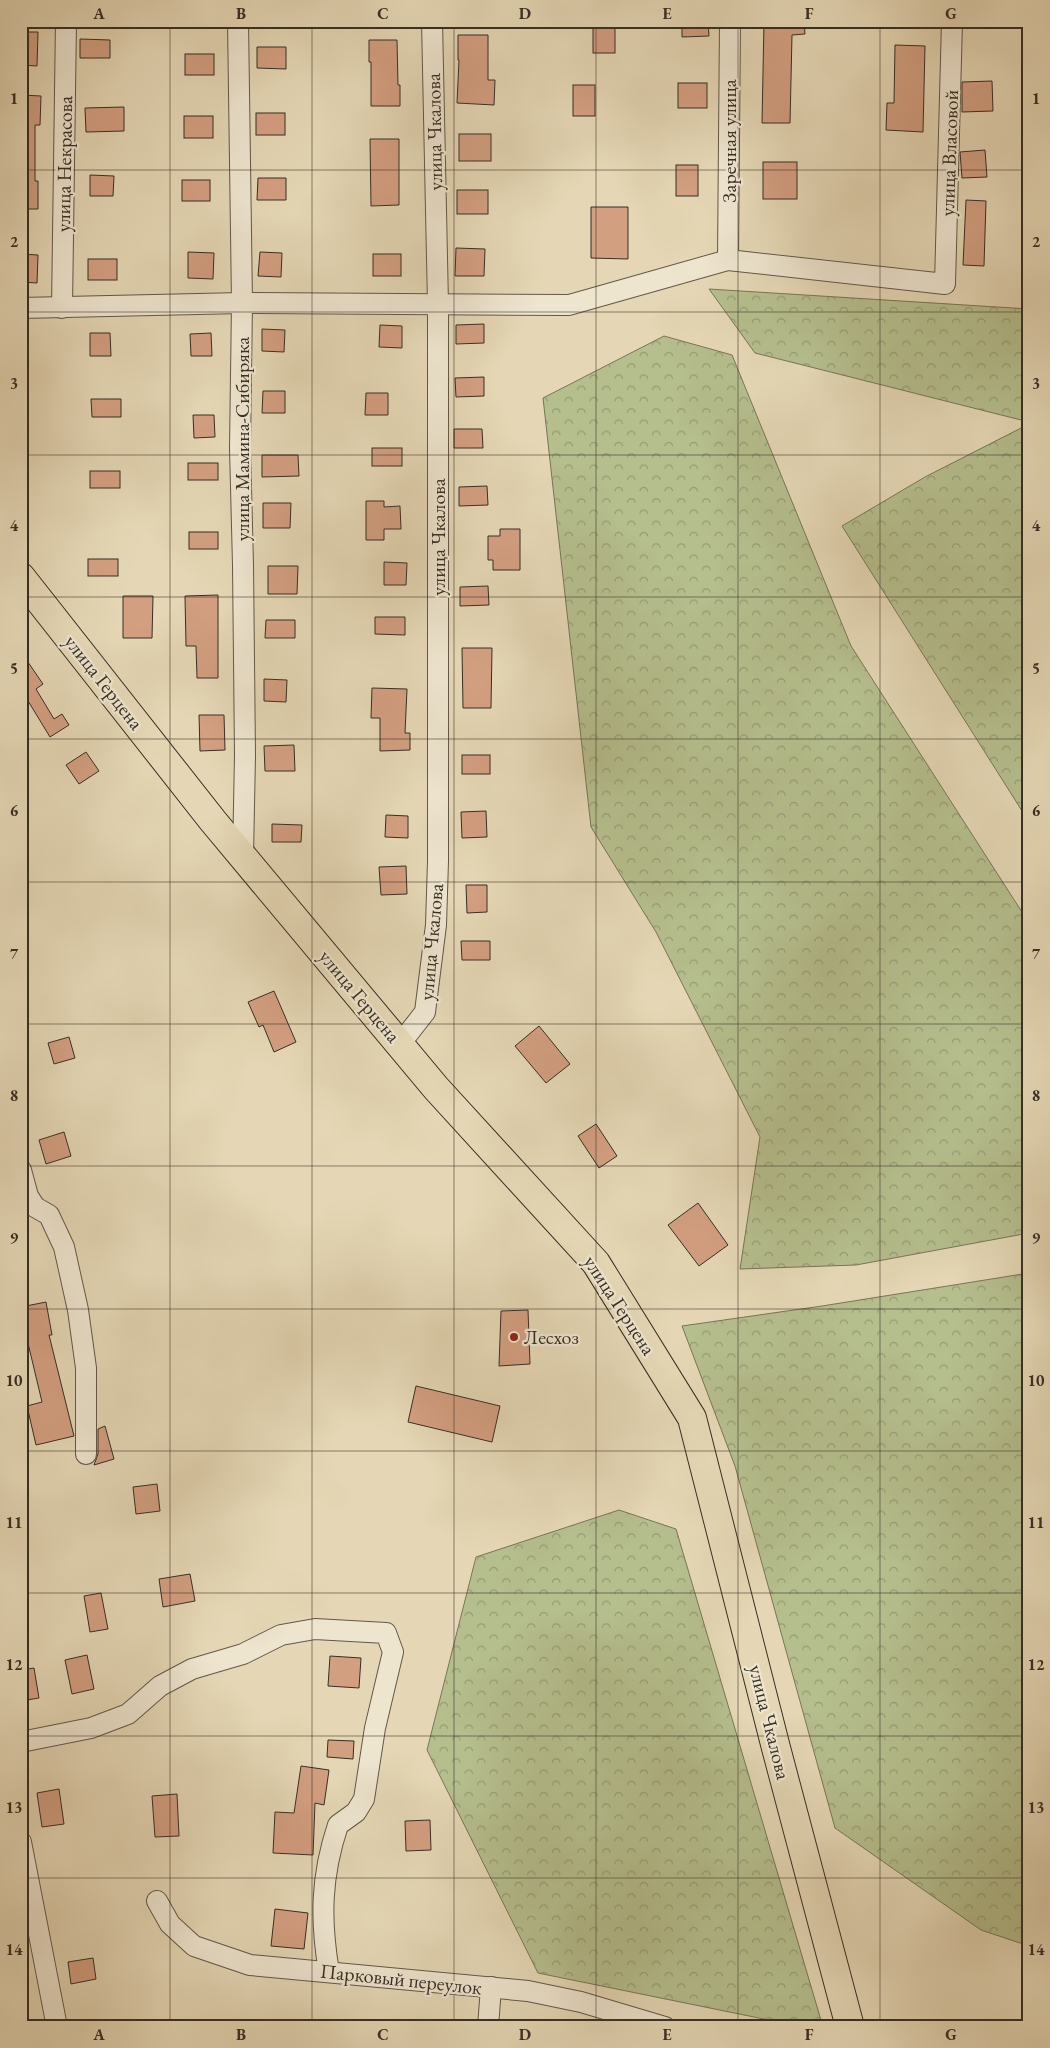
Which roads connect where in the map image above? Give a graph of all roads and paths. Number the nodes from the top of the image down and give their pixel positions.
1 (66, 21) edge
2 (238, 21) edge
3 (432, 21) edge
4 (730, 21) edge
5 (952, 21) edge
6 (728, 260) junction
7 (242, 303) junction
8 (438, 305) junction
9 (21, 308) edge
10 (62, 308) junction
11 (21, 577) edge
12 (243, 857) junction
13 (400, 1044) junction
14 (21, 1170) edge
15 (692, 1418) joint
16 (86, 1454) dead end
17 (21, 1742) edge
18 (21, 1842) edge
19 (157, 1901) dead end
20 (329, 1972) junction
21 (492, 1988) junction
22 (57, 2027) edge
23 (488, 2027) edge
24 (665, 2027) edge
25 (850, 2027) edge

1 - 10 street, улица Некрасова
2 - 7 street, улица Мамина-Сибиряка
3 - 8 street, улица Чкалова
4 - 6 street, Заречная улица
5 - 6 street, улица Власовой
6 - 8 street
7 - 8 street
7 - 10 street
7 - 12 street, улица Мамина-Сибиряка
8 - 13 street, улица Чкалова
9 - 10 street
11 - 12 main road, улица Герцена
12 - 13 main road, улица Герцена
13 - 15 main road, улица Герцена
14 - 16 street
15 - 25 main road, улица Чкалова
17 - 20 street
18 - 22 street
19 - 20 street, Парковый переулок
20 - 21 street, Парковый переулок
21 - 23 street
21 - 24 street, Парковый переулок

